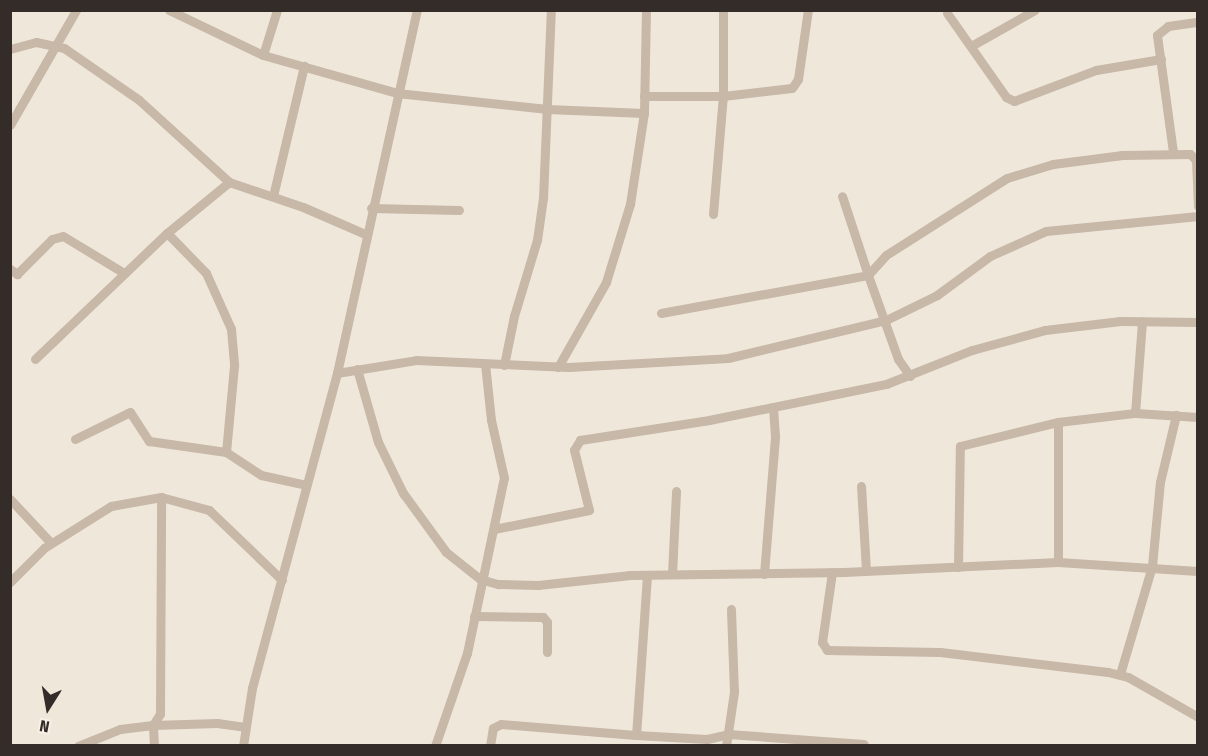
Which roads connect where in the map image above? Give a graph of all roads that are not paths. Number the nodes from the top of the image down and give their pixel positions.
1 (76, 10) edge
2 (169, 10) edge
3 (277, 10) edge
4 (417, 10) edge
5 (551, 10) edge
6 (646, 10) edge
7 (723, 10) edge
8 (808, 10) edge
9 (1035, 10) edge
10 (947, 13) dead end
11 (1197, 22) edge
12 (58, 45) junction
13 (971, 46) junction
14 (10, 49) edge
15 (263, 55) junction
16 (1161, 59) junction
17 (304, 66) junction
18 (397, 93) junction
19 (644, 96) junction
20 (723, 96) junction
21 (548, 109) junction
22 (644, 112) junction
23 (10, 125) edge
24 (1173, 152) junction
25 (229, 182) junction
26 (273, 196) junction
27 (842, 196) dead end
28 (1197, 206) edge
29 (371, 208) junction
30 (459, 210) dead end
31 (713, 214) dead end
32 (1197, 216) edge
33 (167, 233) junction
34 (365, 234) junction
35 (124, 273) junction
36 (13, 275) edge
37 (868, 275) junction
38 (661, 314) dead end
39 (886, 320) junction
40 (1142, 321) junction
41 (1197, 322) edge
42 (35, 359) dead end
43 (485, 364) junction
44 (504, 365) junction
45 (558, 367) junction
46 (357, 369) junction
47 (337, 373) junction
48 (910, 376) junction
49 (773, 407) junction
50 (1135, 413) junction
51 (1176, 415) junction
52 (1197, 417) edge
53 (1058, 422) junction
54 (75, 439) dead end
55 (226, 452) junction
56 (306, 486) junction
57 (861, 486) dead end
58 (676, 491) dead end
59 (161, 497) junction
60 (10, 499) edge
61 (494, 529) junction
62 (51, 543) junction
63 (1058, 562) junction
64 (1152, 566) junction
65 (957, 567) junction
66 (866, 571) junction
67 (1197, 571) edge
68 (832, 572) junction
69 (672, 574) junction
70 (764, 574) junction
71 (647, 575) junction
72 (480, 579) junction
73 (282, 580) junction
74 (10, 582) edge
75 (731, 609) dead end
76 (474, 616) junction
77 (547, 652) dead end
78 (1120, 674) junction
79 (1197, 717) edge
80 (153, 725) junction
81 (245, 728) junction
82 (728, 734) junction
83 (636, 735) junction
84 (864, 744) dead end
85 (78, 746) edge
86 (154, 746) edge
87 (243, 746) edge
88 (435, 746) edge
89 (490, 746) edge
90 (726, 746) edge

1 - 12 street
2 - 15 street
3 - 15 street
4 - 18 street
5 - 21 street
6 - 19 street
7 - 20 street
8 - 20 street
9 - 13 street
10 - 13 street
11 - 16 street
12 - 14 street
12 - 23 street
12 - 25 street
13 - 16 street
15 - 17 street
16 - 24 street
17 - 18 street
17 - 26 street
18 - 21 street
18 - 29 street
19 - 20 street
19 - 22 street
20 - 31 street
21 - 22 street
21 - 44 street
22 - 45 street
24 - 28 street
24 - 37 street
25 - 26 street
25 - 33 street
26 - 34 street
27 - 37 street
29 - 30 street
29 - 34 street
32 - 39 street
33 - 35 street
33 - 55 street
34 - 47 street
35 - 36 street
35 - 42 street
37 - 38 street
37 - 39 street
39 - 45 street
39 - 48 street
40 - 41 street
40 - 48 street
40 - 50 street
43 - 44 street
43 - 46 street
43 - 61 street
44 - 45 street
46 - 47 street
46 - 72 street
47 - 56 street
48 - 49 street
49 - 61 street
49 - 70 street
50 - 51 street
50 - 53 street
51 - 52 street
51 - 64 street
53 - 63 street
53 - 65 street
54 - 55 street
55 - 56 street
56 - 73 street
57 - 66 street
58 - 69 street
59 - 62 street
59 - 73 street
59 - 80 street
60 - 62 street
61 - 72 street
62 - 74 street
63 - 64 street
63 - 65 street
64 - 67 street
64 - 78 street
65 - 66 street
66 - 68 street
68 - 70 street
68 - 78 street
69 - 70 street
69 - 71 street
71 - 72 street
71 - 83 street
72 - 76 street
73 - 81 street
75 - 82 street
76 - 77 street
76 - 88 street
78 - 79 street
80 - 81 street
80 - 85 street
80 - 86 street
81 - 87 street
82 - 83 street
82 - 84 street
82 - 90 street
83 - 89 street

